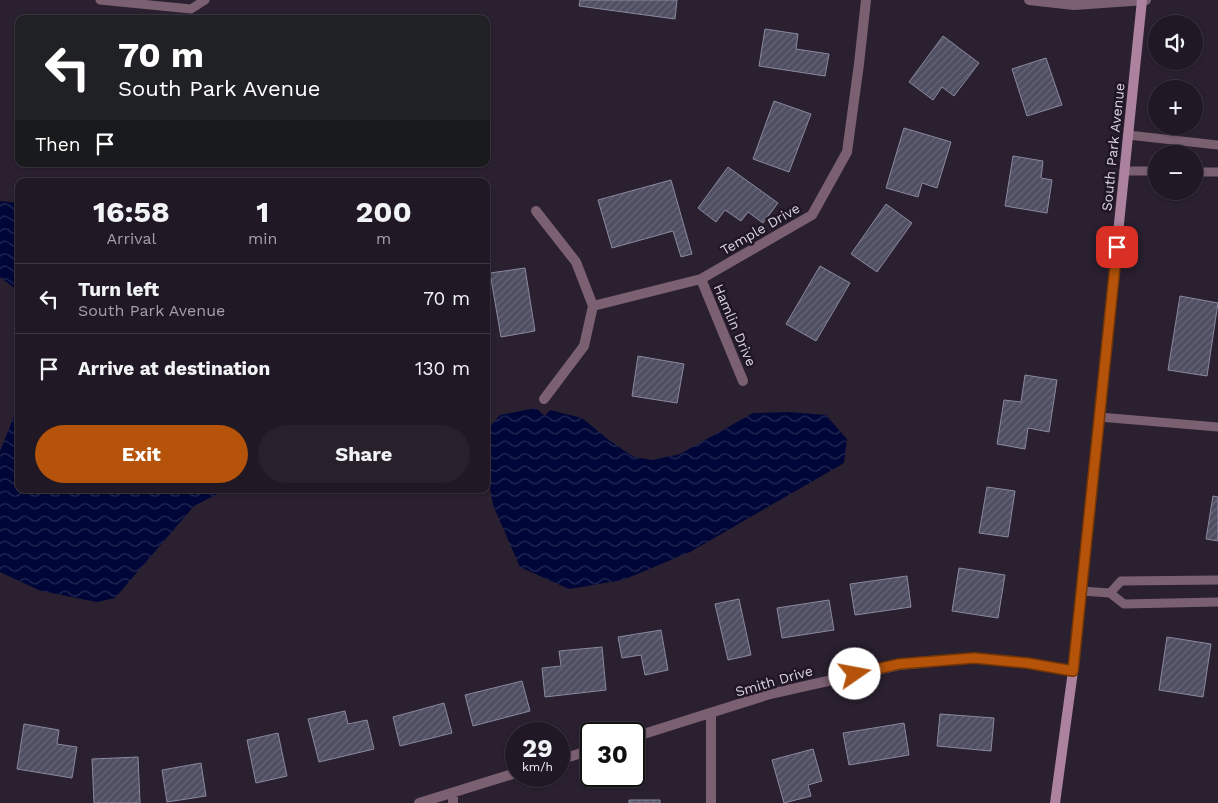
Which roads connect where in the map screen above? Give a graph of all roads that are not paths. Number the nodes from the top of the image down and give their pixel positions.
1 (100, 0) edge
2 (205, 0) edge
3 (866, 0) edge
4 (1028, 0) edge
5 (1142, 0) edge
6 (1146, 0) edge
7 (1128, 135) junction
8 (1218, 145) edge
9 (1124, 171) junction
10 (1148, 171) edge
11 (1203, 172) edge
12 (1218, 172) edge
13 (536, 211) dead end
14 (701, 279) junction
15 (593, 306) junction
16 (743, 381) dead end
17 (544, 399) dead end
18 (1099, 417) junction
19 (1218, 427) edge
20 (1218, 580) edge
21 (1081, 591) junction
22 (1110, 593) junction
23 (1218, 602) edge
24 (1073, 671) junction
25 (711, 714) junction
26 (645, 734) edge
27 (505, 778) edge
28 (453, 798) edge
29 (419, 803) edge
30 (711, 803) edge
31 (1055, 803) edge

1 - 2 lane
3 - 14 street, Temple Drive
4 - 5 street
5 - 6 street
5 - 7 street, South Park Avenue
7 - 8 lane
7 - 9 street, South Park Avenue
9 - 10 lane
9 - 18 street, South Park Avenue
11 - 12 lane
13 - 15 street
14 - 15 street, Temple Drive
14 - 16 street, Hamlin Drive
15 - 17 street
18 - 19 lane
18 - 21 street, South Park Avenue
20 - 22 lane
21 - 22 lane
21 - 24 street, South Park Avenue
22 - 23 lane
24 - 25 street, Smith Drive
24 - 31 street, South Park Avenue
25 - 26 street, Smith Drive
25 - 30 street
27 - 28 street
28 - 29 street

